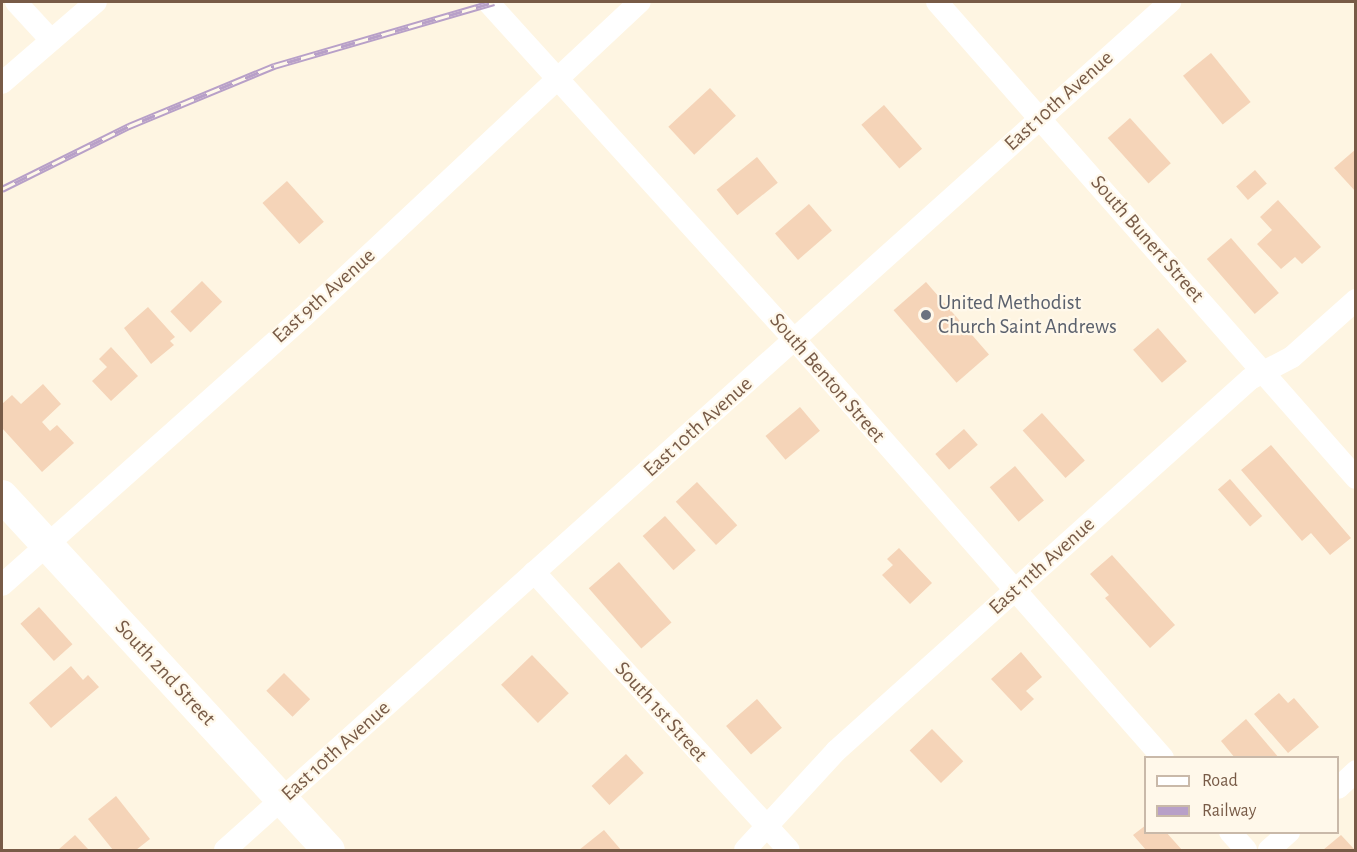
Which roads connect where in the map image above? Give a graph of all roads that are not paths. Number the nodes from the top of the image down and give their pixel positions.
1 (16, 2) edge
2 (96, 2) edge
3 (488, 2) edge
4 (640, 2) edge
5 (937, 2) edge
6 (1170, 2) edge
7 (51, 40) junction
8 (558, 80) junction
9 (2, 83) edge
10 (1041, 118) junction
11 (1356, 300) edge
12 (795, 340) junction
13 (1264, 373) junction
14 (1356, 478) edge
15 (2, 496) edge
16 (45, 544) junction
17 (534, 572) junction
18 (2, 585) edge
19 (1014, 591) junction
20 (1161, 756) edge
21 (1356, 771) edge
22 (1339, 787) edge
23 (282, 799) junction
24 (767, 826) junction
25 (1232, 834) edge
26 (1287, 834) edge
27 (225, 850) edge
28 (328, 850) edge
29 (745, 850) edge
30 (789, 850) edge
31 (1246, 850) edge
32 (1269, 850) edge

1 - 7 street
2 - 7 street
3 - 8 street, South Benton Street
4 - 8 street, East 9th Avenue
5 - 10 street, South Bunert Street
6 - 10 street, East 10th Avenue
7 - 9 street
8 - 12 street, South Benton Street
8 - 16 street, East 9th Avenue
10 - 12 street, East 10th Avenue
10 - 13 street, South Bunert Street
11 - 13 street, East 11th Avenue
12 - 17 street, East 10th Avenue
12 - 19 street, South Benton Street
13 - 14 street, South Bunert Street
13 - 19 street, East 11th Avenue
15 - 16 street, South 2nd Street
16 - 18 street, East 9th Avenue
16 - 23 street, South 2nd Street
17 - 23 street, East 10th Avenue
17 - 24 street, South 1st Street
19 - 20 street, South Benton Street
19 - 24 street, East 11th Avenue
21 - 22 street
23 - 27 street, East 10th Avenue
23 - 28 street, South 2nd Street
24 - 29 street, East 11th Avenue
24 - 30 street, South 1st Street
25 - 31 street
26 - 32 street

